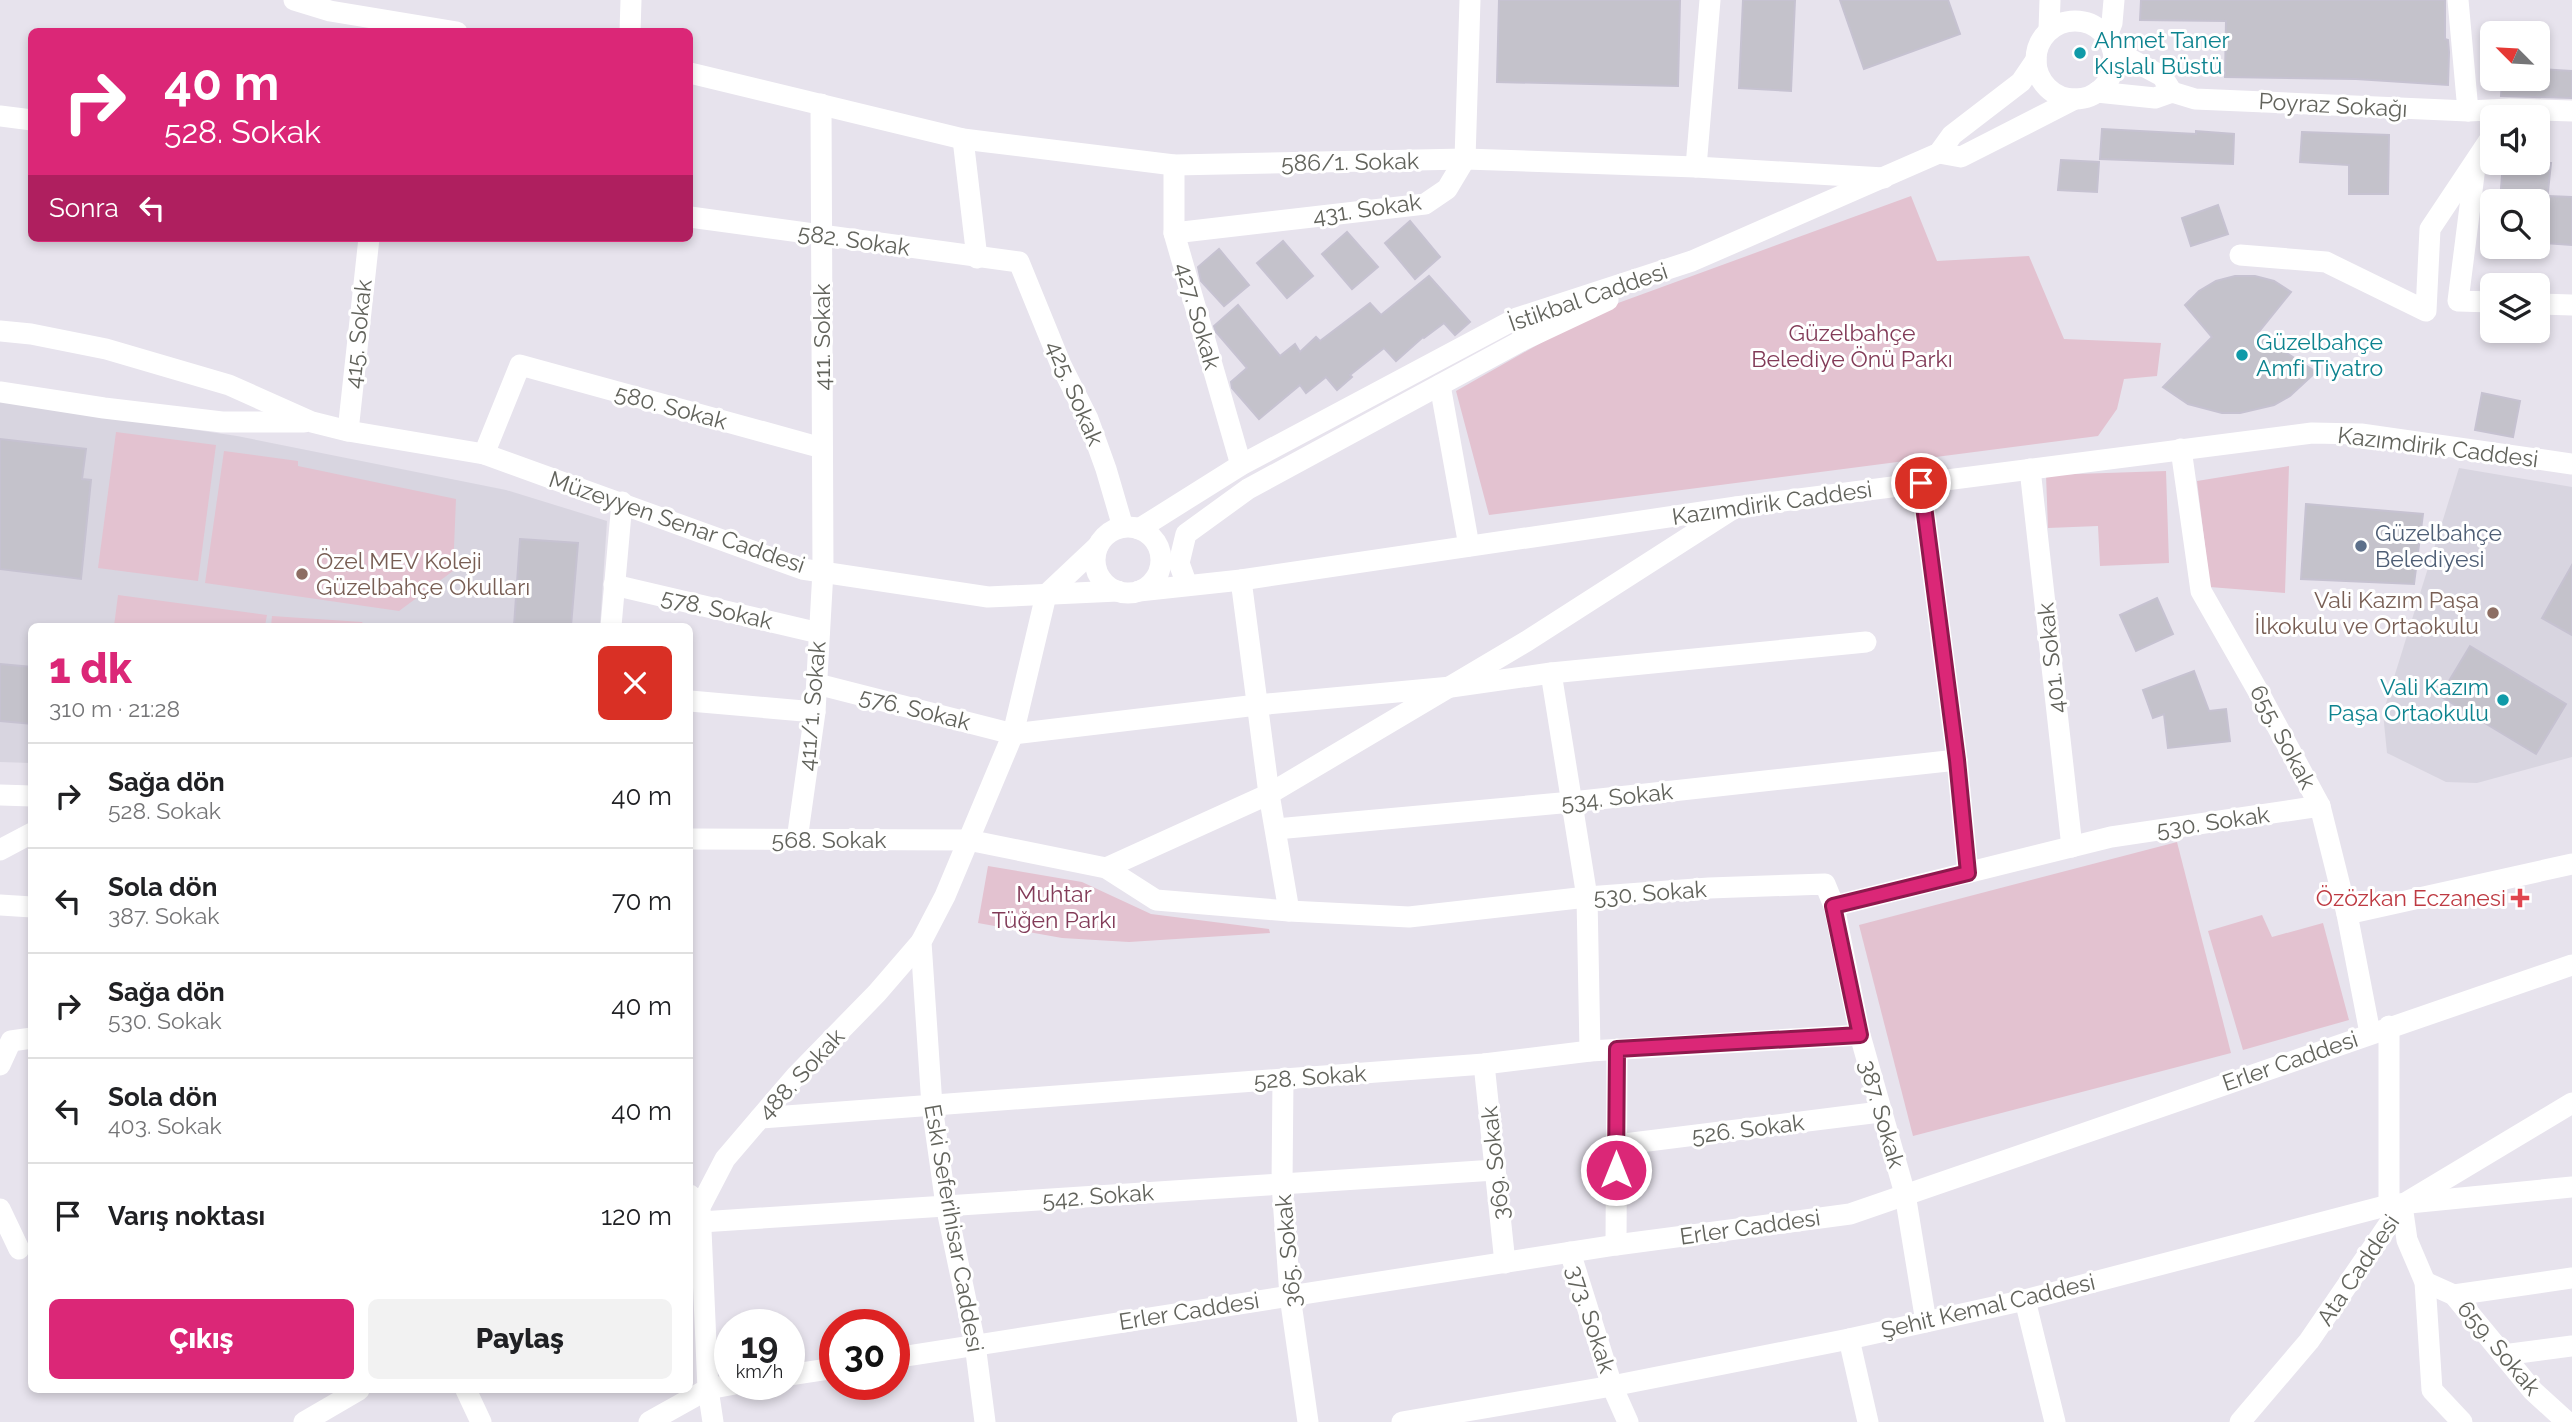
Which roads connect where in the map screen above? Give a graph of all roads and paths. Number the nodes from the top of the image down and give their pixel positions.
1 (294, 0) edge
2 (631, 0) edge
3 (1470, 0) edge
4 (1710, 0) edge
5 (2050, 0) edge
6 (2114, 0) edge
7 (2458, 0) edge
8 (433, 28) edge
9 (630, 28) edge
10 (2049, 30) junction
11 (2110, 43) junction
12 (2036, 60) junction
13 (693, 74) edge
14 (2097, 92) junction
15 (2172, 92) junction
16 (2075, 99) junction
17 (821, 104) junction
18 (2468, 111) junction
19 (2572, 111) edge
20 (2480, 112) edge
21 (2550, 112) edge
22 (0, 116) edge
23 (28, 120) edge
24 (963, 139) junction
25 (1939, 153) junction
26 (2480, 154) edge
27 (1465, 159) junction
28 (2476, 160) junction
29 (1174, 165) junction
30 (1696, 167) junction
31 (1884, 178) junction
32 (693, 217) edge
33 (1174, 233) junction
34 (821, 236) junction
35 (369, 242) edge
36 (2240, 255) dead end
37 (977, 258) junction
38 (1692, 261) junction
39 (1019, 262) joint
40 (2480, 302) edge
41 (2550, 304) edge
42 (2572, 305) edge
43 (0, 331) edge
44 (1440, 385) junction
45 (0, 392) edge
46 (312, 422) junction
47 (348, 431) junction
48 (822, 448) junction
49 (2181, 449) junction
50 (484, 454) junction
51 (2572, 464) edge
52 (1241, 465) junction
53 (2030, 469) junction
54 (1921, 483) junction
55 (622, 502) junction
56 (1736, 507) junction
57 (1131, 528) junction
58 (1186, 534) junction
59 (1098, 546) junction
60 (1469, 546) junction
61 (1161, 554) junction
62 (823, 571) junction
63 (1241, 580) junction
64 (614, 585) junction
65 (1187, 585) junction
66 (1139, 591) junction
67 (1118, 592) junction
68 (1046, 595) junction
69 (611, 623) edge
70 (819, 633) junction
71 (1866, 642) dead end
72 (1551, 673) junction
73 (817, 684) junction
74 (1451, 687) junction
75 (693, 701) edge
76 (1258, 705) junction
77 (816, 712) junction
78 (1013, 734) junction
79 (1957, 760) junction
80 (1269, 794) junction
81 (0, 795) edge
82 (28, 796) edge
83 (1572, 802) junction
84 (2320, 806) junction
85 (1276, 830) junction
86 (28, 835) edge
87 (693, 839) edge
88 (797, 840) junction
89 (968, 840) junction
90 (2072, 847) junction
91 (0, 850) edge
92 (2572, 864) edge
93 (1106, 868) junction
94 (1968, 873) junction
95 (1587, 897) junction
96 (0, 905) edge
97 (1833, 906) junction
98 (28, 907) edge
99 (1289, 911) junction
100 (2347, 914) junction
101 (921, 942) junction
102 (2572, 965) edge
103 (2379, 1030) junction
104 (1860, 1035) junction
105 (28, 1039) edge
106 (1617, 1049) junction
107 (1590, 1051) junction
108 (1484, 1063) junction
109 (0, 1065) edge
110 (1283, 1079) junction
111 (2572, 1103) edge
112 (932, 1106) junction
113 (1880, 1112) junction
114 (760, 1118) junction
115 (1616, 1145) junction
116 (1495, 1170) junction
117 (1282, 1184) junction
118 (2572, 1186) edge
119 (1905, 1195) junction
120 (946, 1205) junction
121 (2395, 1205) junction
122 (0, 1209) edge
123 (695, 1209) edge
124 (1616, 1245) junction
125 (17, 1249) edge
126 (1570, 1252) junction
127 (1505, 1263) junction
128 (2572, 1278) edge
129 (2425, 1282) junction
130 (2454, 1295) junction
131 (1290, 1296) junction
132 (2025, 1300) junction
133 (1926, 1322) junction
134 (1849, 1339) junction
135 (975, 1345) junction
136 (2572, 1346) edge
137 (910, 1355) edge
138 (2503, 1355) junction
139 (1612, 1385) junction
140 (714, 1388) edge
141 (708, 1389) junction
142 (347, 1393) edge
143 (467, 1393) edge
144 (304, 1422) edge
145 (481, 1422) edge
146 (649, 1422) edge
147 (700, 1422) edge
148 (713, 1422) edge
149 (985, 1422) edge
150 (1308, 1422) edge
151 (1402, 1422) edge
152 (1628, 1422) edge
153 (1868, 1422) edge
154 (2055, 1422) edge
155 (2240, 1422) edge
156 (2462, 1422) edge
157 (2567, 1422) edge

1 - 8 street
2 - 9 street
3 - 27 street, 431. Sokak
4 - 30 street
5 - 10 street
6 - 11 street
7 - 18 street
10 - 11 street
10 - 12 street
11 - 14 street
11 - 15 street
12 - 16 street
12 - 25 street, İstikbal Caddesi
13 - 17 street, 586/1. Sokak
14 - 15 street, Poyraz Sokağı
14 - 16 street
15 - 18 street, Poyraz Sokağı
16 - 25 street, İstikbal Caddesi
17 - 24 street, 586/1. Sokak
17 - 34 street, 411. Sokak
18 - 20 street, Poyraz Sokağı
19 - 21 street, Poyraz Sokağı
22 - 23 street
24 - 29 street, 586/1. Sokak
24 - 37 street
25 - 31 street, İstikbal Caddesi
26 - 28 street
27 - 29 street, 586/1. Sokak
27 - 30 street, 586/1. Sokak
27 - 33 street, 431. Sokak
28 - 36 street
28 - 40 street
29 - 33 street, 427. Sokak
30 - 31 street, 586/1. Sokak
31 - 38 street, İstikbal Caddesi
32 - 34 street, 582. Sokak
33 - 52 street, 427. Sokak
34 - 37 street, 582. Sokak
34 - 48 street, 411. Sokak
35 - 47 street, 415. Sokak
37 - 39 street, 582. Sokak
38 - 44 street
38 - 52 street, İstikbal Caddesi
39 - 57 street, 425. Sokak
41 - 42 street
43 - 46 street, Müzeyyen Senar Caddesi
44 - 58 street
44 - 60 street
45 - 46 street, Müzeyyen Senar Caddesi
46 - 47 street, Müzeyyen Senar Caddesi
47 - 50 street, Müzeyyen Senar Caddesi
48 - 50 street, 580. Sokak
48 - 62 street, 411. Sokak
49 - 51 street, Kazımdirik Caddesi
49 - 53 street, Kazımdirik Caddesi
49 - 84 street, 655. Sokak
50 - 55 street, Müzeyyen Senar Caddesi
52 - 57 street, İstikbal Caddesi
53 - 54 street, Kazımdirik Caddesi
53 - 90 street, 401. Sokak
54 - 56 street, Kazımdirik Caddesi
54 - 79 street
55 - 62 street, Müzeyyen Senar Caddesi
55 - 64 street
56 - 60 street, Kazımdirik Caddesi
56 - 74 street
57 - 59 street
57 - 61 street
58 - 61 street
58 - 65 street
59 - 67 street
59 - 68 street
60 - 63 street, Kazımdirik Caddesi
61 - 66 street
62 - 68 street, Müzeyyen Senar Caddesi
62 - 70 street, 411/1. Sokak
63 - 65 street, Kazımdirik Caddesi
63 - 76 street
64 - 69 street
64 - 70 street, 578. Sokak
65 - 66 street, Kazımdirik Caddesi
66 - 67 street
67 - 68 street, Müzeyyen Senar Caddesi
68 - 78 street
70 - 73 street, 411/1. Sokak
71 - 72 street
72 - 74 street
72 - 83 street
73 - 77 street, 411/1. Sokak
73 - 78 street, 576. Sokak
74 - 76 street
74 - 80 street
75 - 77 street
76 - 78 street
76 - 80 street
77 - 88 street, 411/1. Sokak
78 - 89 street
79 - 83 street, 534. Sokak
79 - 94 street
80 - 85 street
80 - 93 street
81 - 82 street
83 - 85 street, 534. Sokak
83 - 95 street
84 - 90 street, 530. Sokak
84 - 100 street, 655. Sokak
85 - 99 street
86 - 91 street
87 - 88 street, 568. Sokak
88 - 89 street, 568. Sokak
89 - 93 street, 530. Sokak
89 - 101 street
90 - 94 street, 530. Sokak
92 - 100 street
93 - 99 street, 530. Sokak
94 - 97 street, 530. Sokak
95 - 97 street, 530. Sokak
95 - 99 street, 530. Sokak
95 - 107 street
96 - 98 street
97 - 104 street, 387. Sokak
100 - 103 street, 655. Sokak
101 - 112 street, Eski Seferihisar Caddesi
101 - 114 street, 488. Sokak
102 - 103 street, Erler Caddesi
103 - 119 street, Erler Caddesi
103 - 121 street, 655. Sokak
104 - 106 street, 528. Sokak
104 - 113 street, 387. Sokak
105 - 109 street
106 - 107 street, 528. Sokak
106 - 115 street
107 - 108 street, 528. Sokak
108 - 110 street, 528. Sokak
108 - 116 street, 369. Sokak
110 - 112 street, 528. Sokak
110 - 117 street, 365. Sokak
111 - 121 street, Ata Caddesi
112 - 114 street, 528. Sokak
112 - 120 street, Eski Seferihisar Caddesi
113 - 115 street, 526. Sokak
113 - 119 street, 387. Sokak
114 - 123 street, 488. Sokak
115 - 124 street
116 - 117 street, 542. Sokak
116 - 127 street, 369. Sokak
117 - 120 street, 542. Sokak
117 - 131 street, 365. Sokak
118 - 121 street, Şehit Kemal Caddesi
119 - 124 street, Erler Caddesi
119 - 133 street, 387. Sokak
120 - 123 street, 542. Sokak
120 - 135 street, Eski Seferihisar Caddesi
121 - 129 street, 655. Sokak
121 - 132 street, Şehit Kemal Caddesi
121 - 155 street, Ata Caddesi
122 - 125 street
123 - 141 street
124 - 126 street, Erler Caddesi
126 - 127 street, Erler Caddesi
126 - 139 street, 373. Sokak
127 - 131 street, Erler Caddesi
128 - 130 street
129 - 130 street, 659. Sokak
129 - 156 street, 655. Sokak
130 - 138 street, 659. Sokak
131 - 135 street, Erler Caddesi
131 - 150 street, 365. Sokak
132 - 133 street, Şehit Kemal Caddesi
132 - 154 street
133 - 134 street, Şehit Kemal Caddesi
134 - 139 street, Şehit Kemal Caddesi
134 - 153 street
135 - 137 street, Erler Caddesi
135 - 149 street, Eski Seferihisar Caddesi
136 - 138 street
138 - 157 street, 659. Sokak
139 - 151 street, Şehit Kemal Caddesi
139 - 152 street, 373. Sokak
140 - 141 street
141 - 146 street
141 - 147 street
141 - 148 street
142 - 144 street
143 - 145 street

